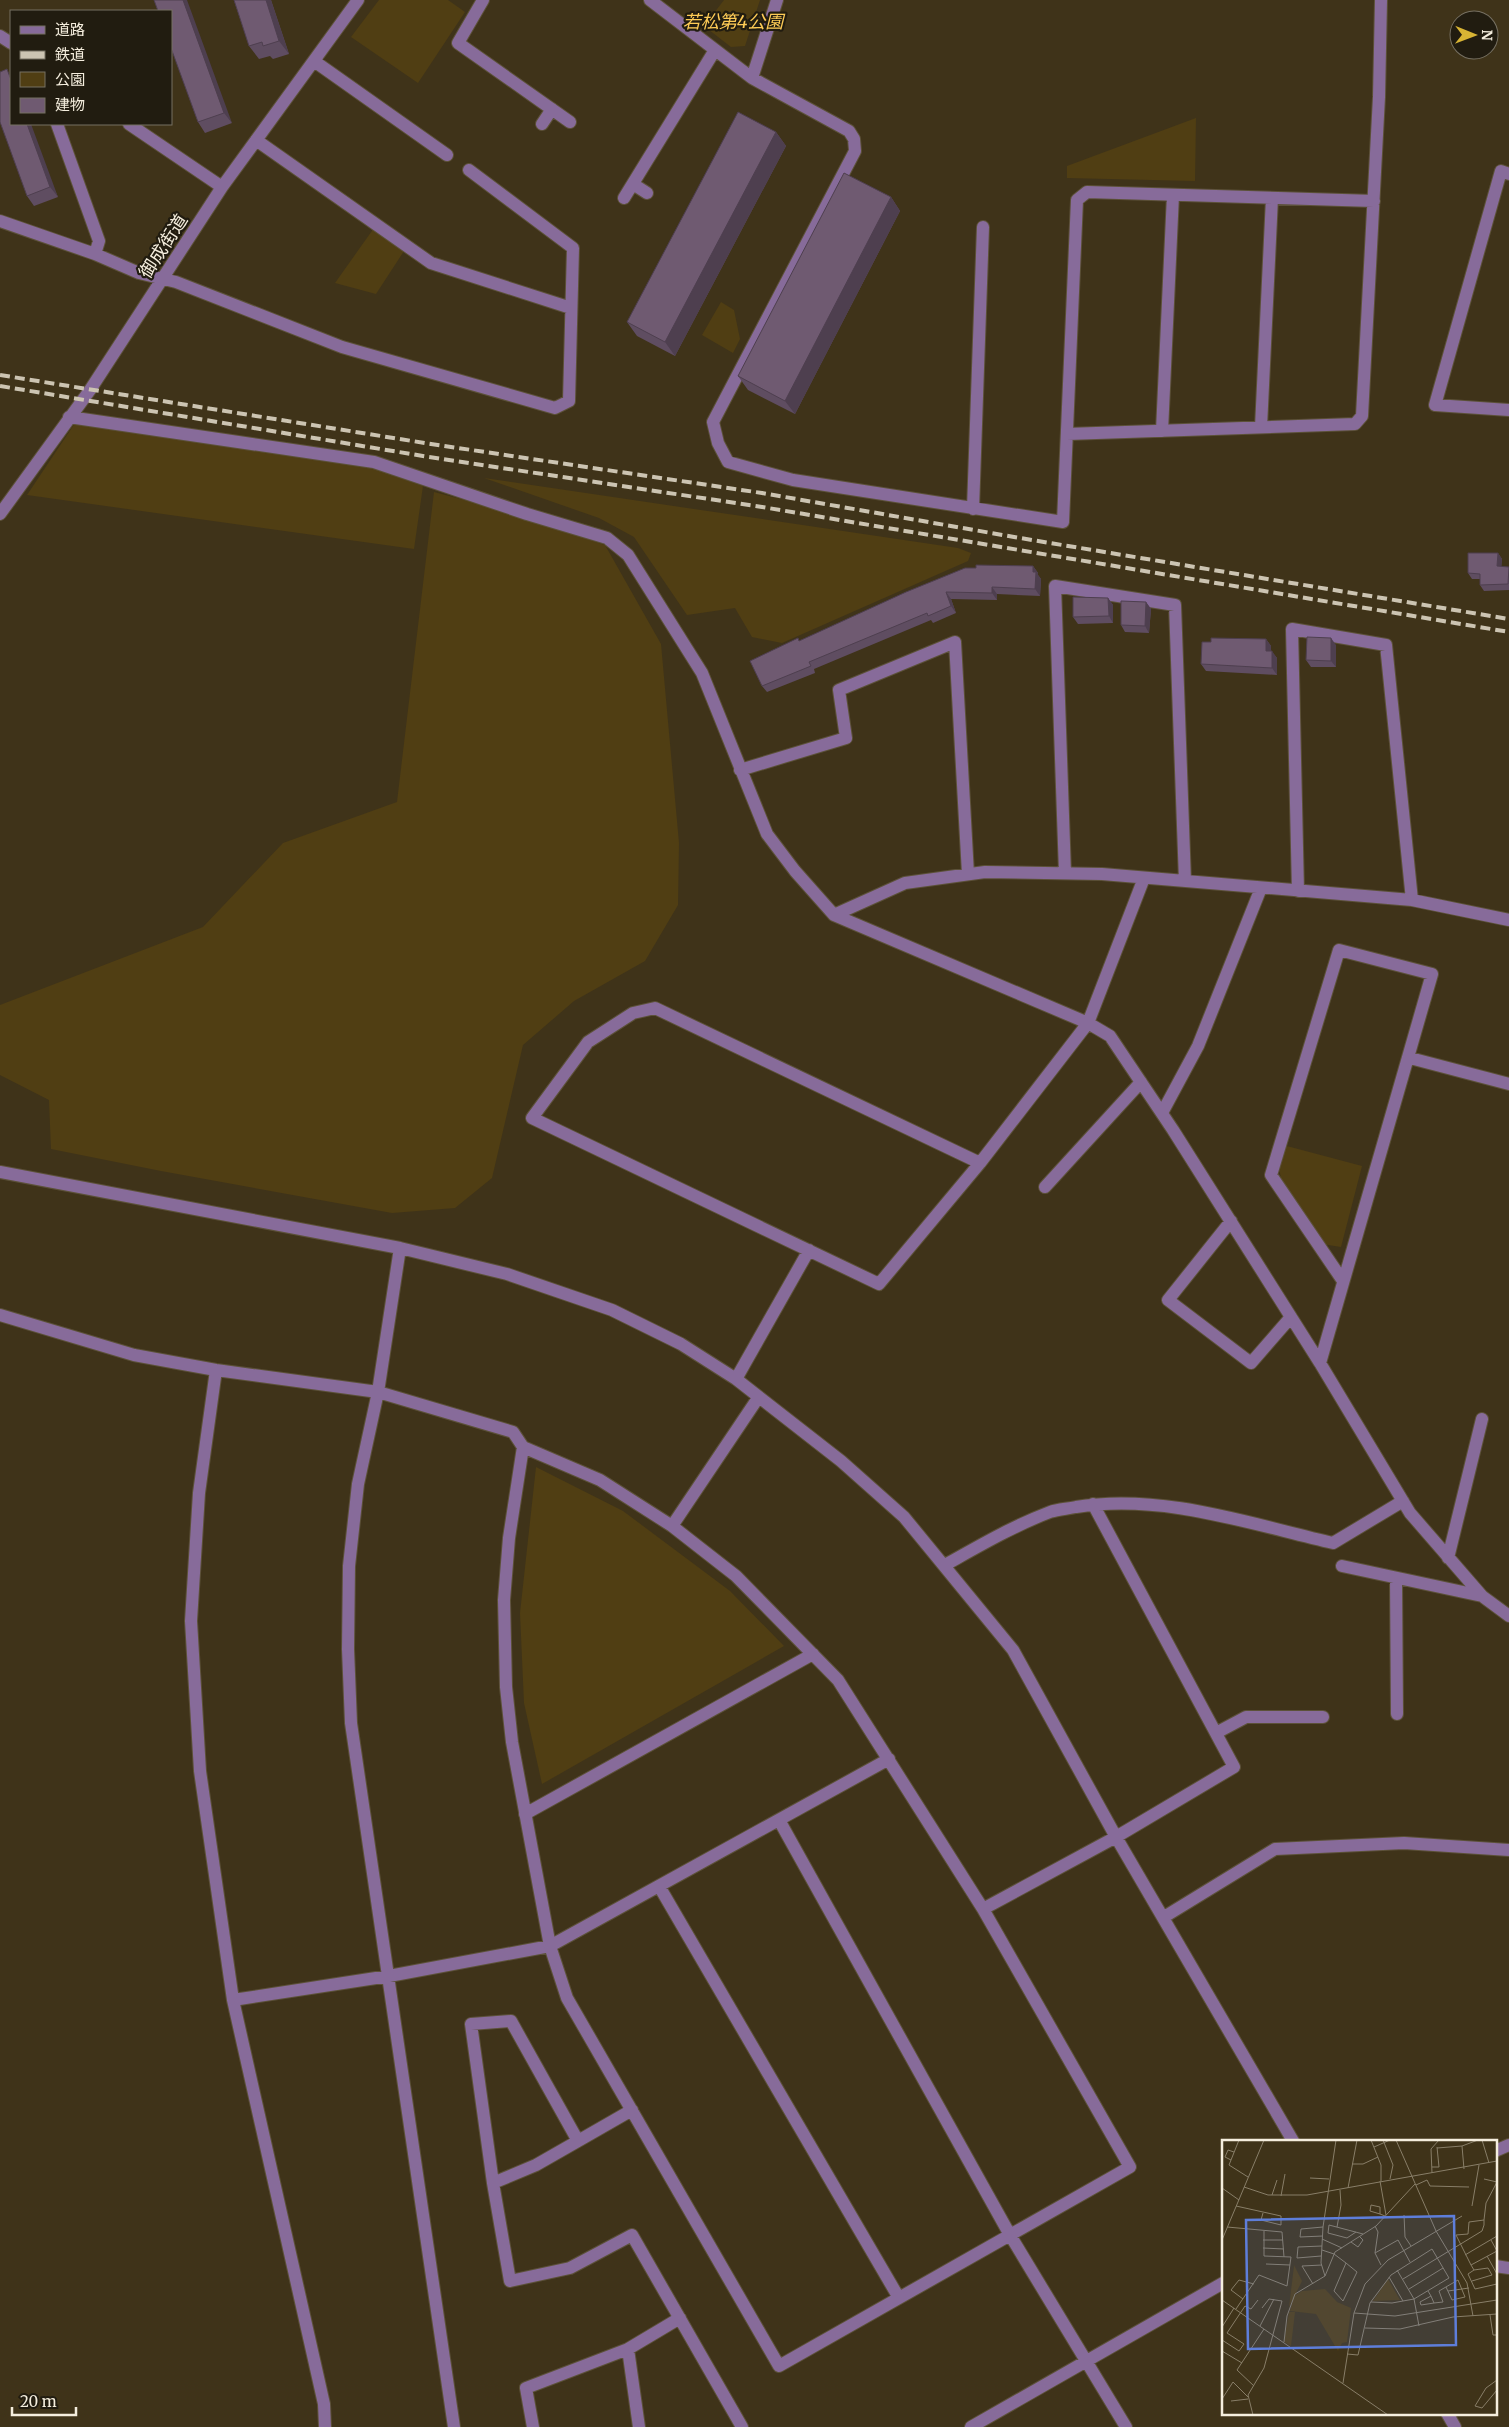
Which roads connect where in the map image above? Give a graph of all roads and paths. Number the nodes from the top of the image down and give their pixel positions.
1 (358, 0) edge
2 (483, 0) edge
3 (650, 0) edge
4 (777, 0) edge
5 (1382, 0) edge
6 (715, 50) junction
7 (314, 61) junction
8 (752, 78) junction
9 (552, 109) junction
10 (570, 122) dead end
11 (542, 124) dead end
12 (57, 125) edge
13 (130, 125) edge
14 (256, 140) junction
15 (447, 155) dead end
16 (469, 170) dead end
17 (1509, 174) edge
18 (633, 184) junction
19 (222, 187) junction
20 (647, 193) dead end
21 (1173, 195) junction
22 (624, 198) dead end
23 (1272, 198) junction
24 (1374, 201) junction
25 (0, 221) edge
26 (983, 227) dead end
27 (95, 254) junction
28 (163, 279) junction
29 (571, 308) junction
30 (1509, 410) edge
31 (69, 418) junction
32 (1261, 428) junction
33 (1162, 431) junction
34 (1067, 434) junction
35 (973, 509) junction
36 (0, 514) edge
37 (740, 770) junction
38 (1066, 873) junction
39 (968, 874) junction
40 (1144, 878) junction
41 (1185, 881) junction
42 (1261, 888) junction
43 (1298, 891) junction
44 (1412, 900) junction
45 (834, 915) junction
46 (1509, 920) edge
47 (1088, 1023) junction
48 (1410, 1058) junction
49 (1141, 1082) junction
50 (1509, 1084) edge
51 (1162, 1113) junction
52 (980, 1163) junction
53 (0, 1172) edge
54 (1045, 1188) dead end
55 (1231, 1221) junction
56 (400, 1248) junction
57 (809, 1250) junction
58 (1343, 1281) junction
59 (0, 1315) edge
60 (1291, 1317) junction
61 (1320, 1363) junction
62 (216, 1370) junction
63 (736, 1379) junction
64 (378, 1392) junction
65 (758, 1398) junction
66 (1482, 1419) dead end
67 (524, 1447) junction
68 (1403, 1501) junction
69 (1093, 1504) junction
70 (672, 1526) junction
71 (1448, 1558) junction
72 (945, 1565) junction
73 (1342, 1566) dead end
74 (1396, 1578) junction
75 (1482, 1596) junction
76 (1509, 1616) edge
77 (813, 1654) junction
78 (1398, 1714) dead end
79 (1324, 1717) dead end
80 (1216, 1733) junction
81 (889, 1759) junction
82 (525, 1814) junction
83 (779, 1820) junction
84 (1116, 1837) junction
85 (1509, 1850) edge
86 (659, 1886) junction
87 (983, 1909) junction
88 (1164, 1917) junction
89 (550, 1946) junction
90 (389, 1976) junction
91 (233, 2000) junction
92 (632, 2110) junction
93 (1293, 2140) edge
94 (578, 2141) junction
95 (1509, 2145) edge
96 (1496, 2151) edge
97 (493, 2183) junction
98 (1010, 2235) junction
99 (1496, 2266) edge
100 (1509, 2268) edge
101 (1222, 2284) edge
102 (899, 2298) junction
103 (680, 2318) junction
104 (628, 2349) junction
105 (1086, 2361) junction
106 (1448, 2414) edge
107 (325, 2427) edge
108 (454, 2427) edge
109 (533, 2427) edge
110 (639, 2427) edge
111 (742, 2427) edge
112 (971, 2427) edge
113 (1126, 2427) edge
114 (1455, 2427) edge

1 - 7 street, 御成街道
2 - 9 street
3 - 6 street
4 - 8 street
5 - 24 street
6 - 8 street
6 - 18 street
7 - 14 street, 御成街道
7 - 15 street
8 - 35 street
9 - 10 street
9 - 11 street
12 - 27 street
13 - 19 street
14 - 19 street, 御成街道
14 - 29 street
16 - 29 street
17 - 30 street
18 - 20 street
18 - 22 street
19 - 28 street, 御成街道
21 - 23 street
21 - 33 street
21 - 34 street
23 - 24 street
23 - 32 street
24 - 32 street
25 - 27 street
26 - 35 street
27 - 28 street
28 - 29 street
28 - 31 street, 御成街道
31 - 36 street, 御成街道
31 - 37 street
32 - 33 street
33 - 34 street
34 - 35 street
37 - 39 street
37 - 45 street
38 - 39 street
38 - 40 street
38 - 41 street
39 - 45 street
40 - 41 street
40 - 47 street
41 - 42 street
42 - 43 street
42 - 51 street
43 - 44 street
43 - 44 street
44 - 46 street
45 - 47 street
47 - 49 street
47 - 52 street
48 - 50 street
48 - 58 street
48 - 58 street
49 - 51 street
49 - 54 street
51 - 55 street
52 - 57 street
52 - 57 street
53 - 56 street
55 - 60 street
55 - 60 street
56 - 63 street
56 - 64 street
57 - 63 street
58 - 61 street
59 - 62 street
60 - 61 street
61 - 68 street
62 - 64 street
62 - 91 street
63 - 65 street
64 - 67 street
64 - 90 street
65 - 70 street
65 - 72 street
66 - 71 street
67 - 70 street
67 - 82 street
68 - 69 street
68 - 71 street
69 - 72 street
69 - 80 street
70 - 77 street
71 - 75 street
72 - 84 street
73 - 74 street
74 - 75 street
74 - 78 street
75 - 76 street
77 - 81 street
77 - 82 street
79 - 80 street
80 - 84 street
81 - 83 street
81 - 87 street
82 - 89 street
83 - 86 street
83 - 98 street
84 - 87 street
84 - 88 street
85 - 88 street
86 - 89 street
86 - 102 street
87 - 98 street
88 - 93 street
89 - 90 street
89 - 92 street
90 - 91 street
90 - 108 street
91 - 107 street
92 - 94 street
92 - 102 street
94 - 97 street
94 - 97 street
95 - 96 street
97 - 103 street
98 - 102 street
98 - 105 street
99 - 100 street
101 - 105 street
103 - 104 street
103 - 111 street
104 - 109 street
104 - 110 street
105 - 112 street
105 - 113 street
106 - 114 street

